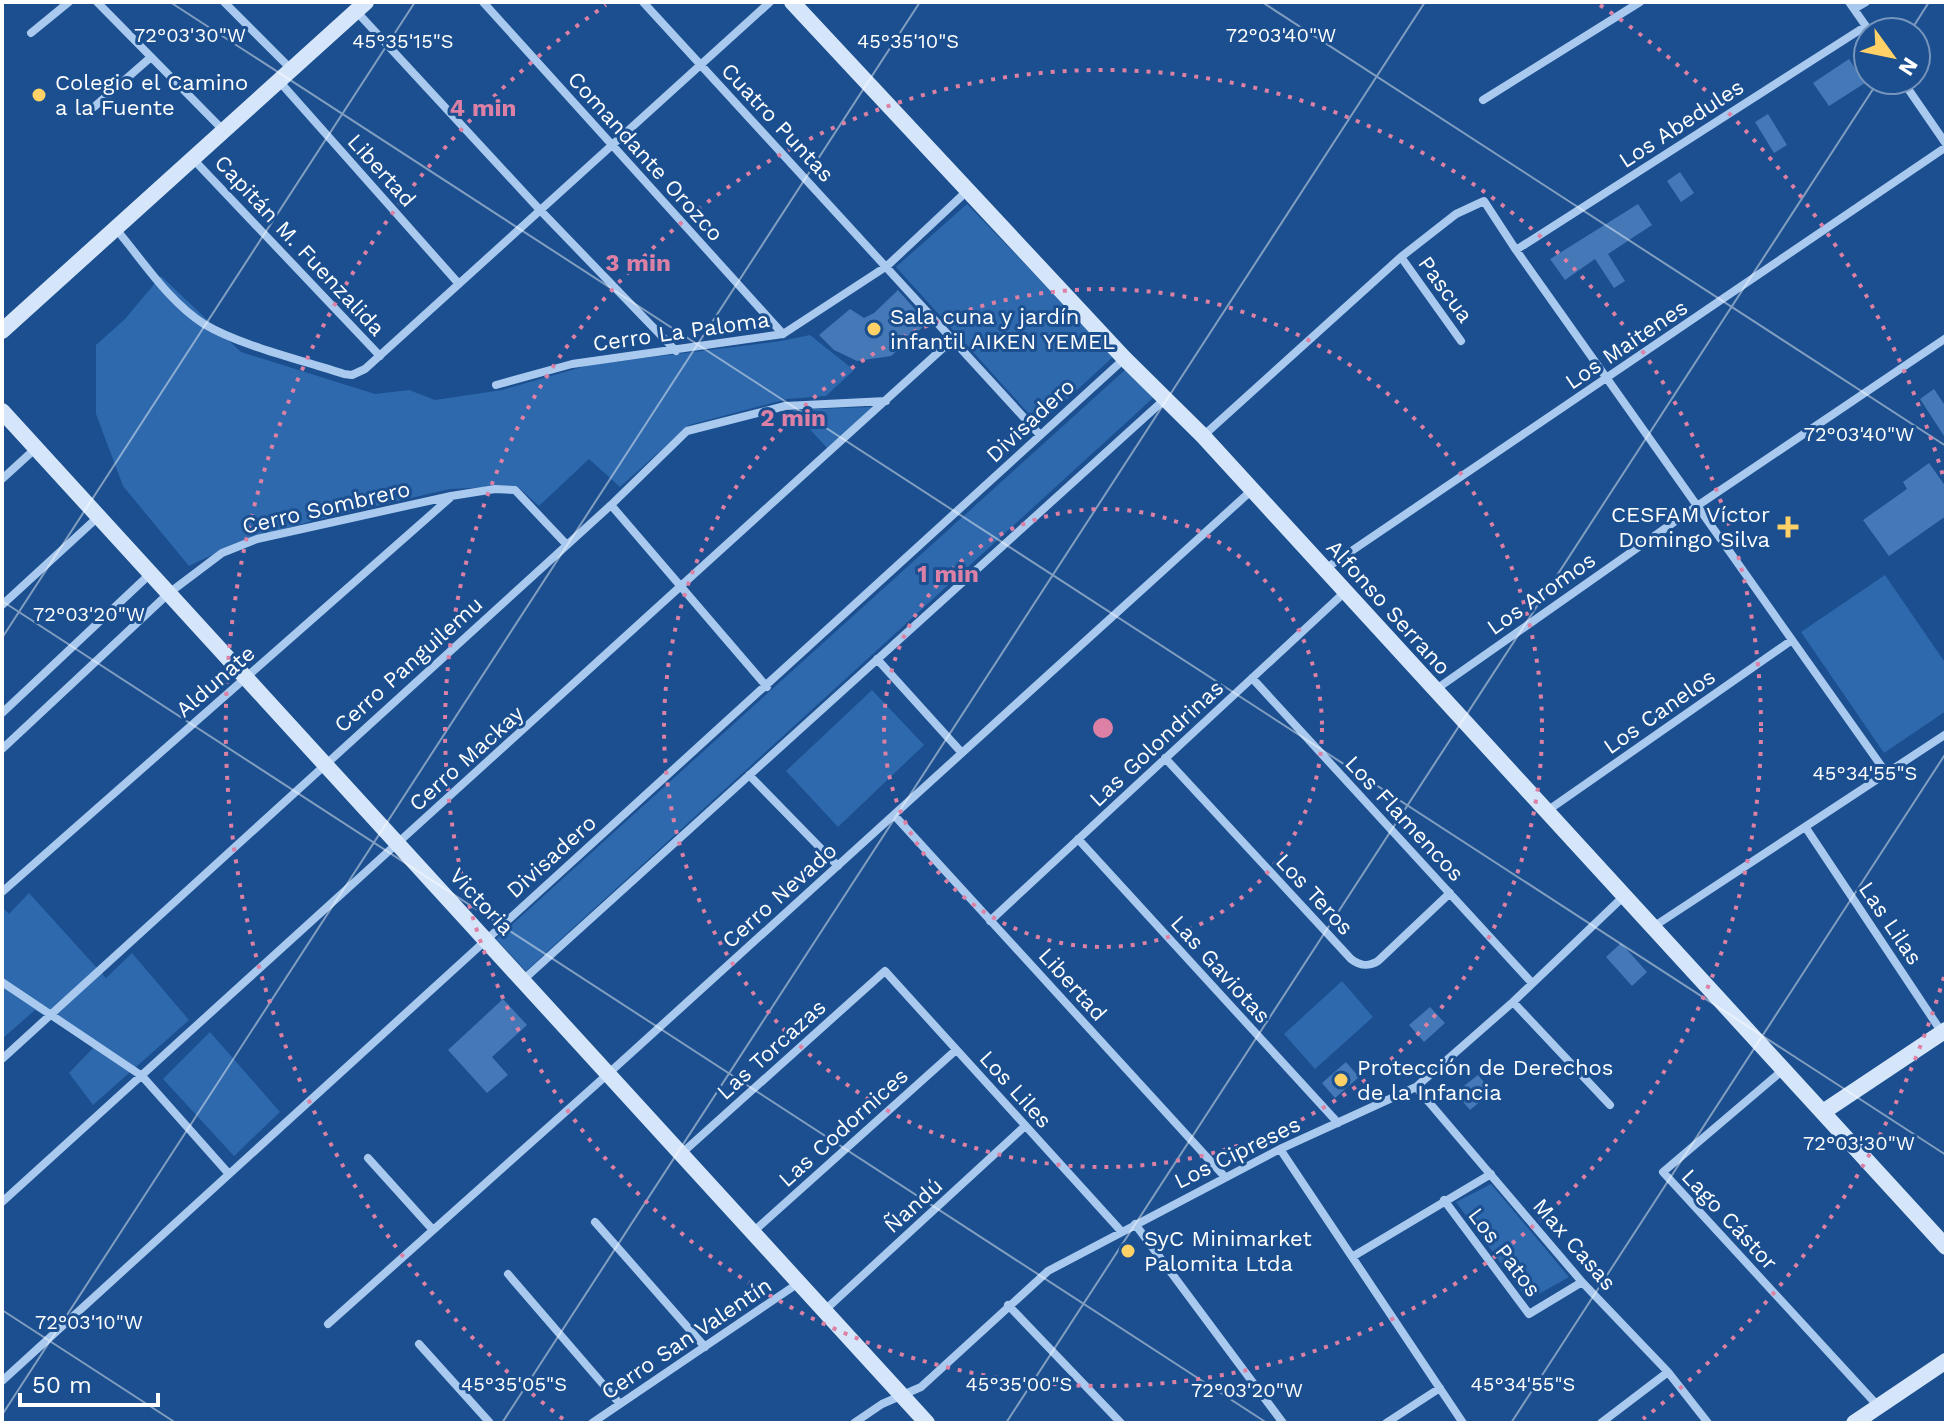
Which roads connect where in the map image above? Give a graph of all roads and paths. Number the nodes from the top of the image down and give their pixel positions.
1 (69, 2) edge
2 (97, 2) edge
3 (224, 2) edge
4 (483, 2) edge
5 (643, 2) edge
6 (770, 2) edge
7 (792, 2) edge
8 (1640, 2) edge
9 (1866, 2) edge
10 (361, 6) edge
11 (1852, 6) edge
12 (31, 33) dead end
13 (1852, 39) edge
14 (151, 57) junction
15 (700, 65) junction
16 (285, 75) junction
17 (1913, 96) edge
18 (1483, 100) dead end
19 (94, 107) dead end
20 (224, 131) junction
21 (1946, 145) edge
22 (612, 147) junction
23 (193, 159) junction
24 (967, 191) junction
25 (540, 210) junction
26 (116, 229) junction
27 (1516, 250) junction
28 (1401, 257) junction
29 (887, 266) junction
30 (459, 284) junction
31 (2, 331) edge
32 (783, 334) junction
33 (1946, 338) edge
34 (953, 339) junction
35 (1461, 341) dead end
36 (676, 351) junction
37 (380, 356) junction
38 (1124, 358) junction
39 (1607, 379) junction
40 (496, 385) dead end
41 (1165, 399) junction
42 (886, 401) junction
43 (2, 411) edge
44 (1040, 435) junction
45 (1203, 436) junction
46 (36, 448) junction
47 (2, 479) edge
48 (1252, 490) junction
49 (451, 496) junction
50 (611, 505) junction
51 (1697, 506) junction
52 (99, 517) junction
53 (567, 545) junction
54 (1325, 569) junction
55 (151, 573) junction
56 (682, 587) junction
57 (1346, 591) junction
58 (169, 593) junction
59 (2, 605) edge
60 (1792, 640) junction
61 (877, 659) junction
62 (246, 678) junction
63 (1252, 678) junction
64 (767, 687) junction
65 (1435, 690) junction
66 (2, 713) edge
67 (1946, 734) edge
68 (2, 749) edge
69 (962, 753) junction
70 (1165, 758) junction
71 (324, 763) junction
72 (1887, 774) junction
73 (749, 775) junction
74 (1547, 811) junction
75 (894, 815) junction
76 (1806, 828) junction
77 (1078, 839) junction
78 (398, 843) junction
79 (838, 866) junction
80 (2, 892) edge
81 (1450, 893) junction
82 (1624, 896) junction
83 (990, 921) junction
84 (1652, 927) junction
85 (486, 939) junction
86 (885, 971) joint
87 (523, 980) junction
88 (2, 982) edge
89 (1532, 983) junction
90 (1513, 1002) junction
91 (50, 1014) junction
92 (1945, 1033) edge
93 (956, 1050) junction
94 (2, 1059) edge
95 (1783, 1070) junction
96 (609, 1073) junction
97 (142, 1076) junction
98 (1416, 1087) junction
99 (1610, 1105) dead end
100 (1823, 1112) junction
101 (1338, 1123) junction
102 (1025, 1126) junction
103 (1280, 1149) junction
104 (682, 1153) junction
105 (368, 1158) dead end
106 (229, 1174) junction
107 (1491, 1174) junction
108 (1225, 1177) junction
109 (1444, 1200) junction
110 (2, 1202) edge
111 (595, 1222) dead end
112 (1135, 1224) junction
113 (433, 1230) junction
114 (754, 1231) junction
115 (1121, 1231) junction
116 (1946, 1247) edge
117 (1352, 1257) junction
118 (508, 1274) dead end
119 (800, 1282) junction
120 (1582, 1282) junction
121 (1008, 1305) junction
122 (825, 1310) junction
123 (328, 1324) dead end
124 (419, 1344) dead end
125 (705, 1347) junction
126 (1946, 1361) edge
127 (1668, 1372) junction
128 (2, 1381) edge
129 (1440, 1388) junction
130 (903, 1396) junction
131 (620, 1404) junction
132 (1878, 1407) junction
133 (490, 1423) edge
134 (592, 1423) edge
135 (854, 1423) edge
136 (927, 1423) edge
137 (1121, 1423) edge
138 (1283, 1423) edge
139 (1386, 1423) edge
140 (1463, 1423) edge
141 (1601, 1423) edge
142 (1708, 1423) edge
143 (1854, 1423) edge

1 - 12 street
2 - 14 street
3 - 16 street, Libertad
4 - 22 street, Comandante Orozco
5 - 15 street, Cuatro Puntas
6 - 15 street
7 - 24 street, Alfonso Serrano
8 - 18 street
9 - 11 street
10 - 16 street
10 - 25 street
13 - 27 street, Los Abedules
14 - 19 street
14 - 20 street
15 - 22 street
15 - 29 street, Cuatro Puntas
16 - 20 street
16 - 30 street, Libertad
17 - 21 street
20 - 23 street
21 - 39 street, Los Maitenes
22 - 25 street
22 - 32 street, Comandante Orozco
23 - 26 street
23 - 37 street, Capitán M. Fuenzalida
24 - 29 street, Cerro La Paloma
24 - 38 street, Alfonso Serrano
25 - 30 street
25 - 36 street
26 - 31 street
26 - 37 street
27 - 28 street
27 - 39 street
28 - 35 street, Pascua
28 - 45 street
29 - 32 street, Cerro La Paloma
29 - 34 street, Cuatro Puntas
30 - 37 street
32 - 36 street, Cerro La Paloma
33 - 51 street, Los Aromos
34 - 42 street, Cerro Mackay
34 - 44 street, Cuatro Puntas
36 - 40 street, Cerro La Paloma
38 - 41 street, Alfonso Serrano
38 - 44 street, Divisadero
39 - 51 street
39 - 54 street, Los Maitenes
41 - 45 street, Alfonso Serrano
41 - 61 street
42 - 50 street, Cerro Panguilemu
42 - 56 street, Cerro Mackay
43 - 46 street, Victoria
44 - 64 street, Divisadero
45 - 48 street, Alfonso Serrano
46 - 47 street
46 - 52 street, Victoria
48 - 54 street, Alfonso Serrano
48 - 69 street, Cerro Nevado
49 - 53 street, Cerro Sombrero
49 - 58 street, Cerro Sombrero
49 - 62 street, Aldunate
50 - 53 street, Cerro Panguilemu
50 - 56 street
51 - 60 street
51 - 65 street, Los Aromos
52 - 55 street, Victoria
52 - 59 street
53 - 71 street, Cerro Panguilemu
54 - 57 street, Alfonso Serrano
55 - 58 street, Victoria
55 - 66 street
56 - 64 street
56 - 78 street, Cerro Mackay
57 - 63 street, Las Golondrinas
57 - 65 street, Alfonso Serrano
58 - 62 street, Victoria
58 - 68 street, Cerro Sombrero
60 - 72 street
60 - 74 street, Los Canelos
61 - 69 street
61 - 73 street
62 - 71 street, Victoria
62 - 80 street, Aldunate
63 - 70 street, Las Golondrinas
63 - 81 street, Los Flamencos
64 - 85 street, Divisadero
65 - 74 street, Alfonso Serrano
67 - 72 street
69 - 75 street, Cerro Nevado
70 - 77 street, Las Golondrinas
70 - 81 street, Los Teros
71 - 78 street, Victoria
71 - 91 street, Cerro Panguilemu
72 - 76 street
73 - 79 street
73 - 87 street
74 - 82 street, Alfonso Serrano
75 - 79 street, Cerro Nevado
75 - 83 street, Libertad
76 - 84 street
76 - 92 street, Las Lilas
77 - 83 street, Las Golondrinas
77 - 101 street, Las Gaviotas
78 - 85 street, Victoria
78 - 97 street, Cerro Mackay
79 - 96 street, Cerro Nevado
81 - 89 street, Los Flamencos
82 - 84 street, Alfonso Serrano
82 - 89 street, Los Cipreses
83 - 108 street, Libertad
84 - 95 street, Alfonso Serrano
85 - 87 street, Victoria
85 - 106 street, Divisadero
86 - 93 street, Los Liles
86 - 104 street, Las Torcazas
87 - 96 street, Victoria
88 - 91 street
89 - 90 street, Los Cipreses
90 - 98 street, Los Cipreses
90 - 99 street
91 - 94 street, Cerro Panguilemu
91 - 97 street
92 - 100 street
93 - 102 street, Los Liles
93 - 114 street, Las Codornices
95 - 100 street, Alfonso Serrano
95 - 132 street, Lago Cástor
96 - 104 street, Victoria
96 - 113 street, Cerro Nevado
97 - 106 street
97 - 110 street, Cerro Mackay
98 - 101 street, Los Cipreses
98 - 107 street, Max Casas
100 - 116 street, Alfonso Serrano
101 - 103 street, Los Cipreses
102 - 115 street, Los Liles
102 - 122 street, Ñandú
103 - 108 street, Los Cipreses
103 - 117 street
104 - 114 street, Victoria
105 - 113 street
106 - 128 street, Divisadero
107 - 109 street, Los Patos
107 - 120 street, Max Casas
108 - 112 street, Los Cipreses
109 - 117 street, Los Patos
109 - 120 street, Los Patos
111 - 125 street
112 - 115 street, Los Cipreses
112 - 138 street
113 - 123 street, Cerro Nevado
114 - 119 street, Victoria
115 - 121 street, Los Cipreses
117 - 129 street
118 - 131 street
119 - 122 street, Victoria
119 - 125 street, Cerro San Valentín
120 - 127 street, Max Casas
121 - 130 street, Los Cipreses
121 - 137 street
122 - 130 street, Victoria
124 - 133 street
125 - 131 street, Cerro San Valentín
126 - 132 street
127 - 141 street
127 - 142 street, Max Casas
129 - 139 street
129 - 140 street
130 - 135 street, Los Cipreses
130 - 136 street, Victoria
131 - 134 street, Cerro San Valentín
132 - 143 street

